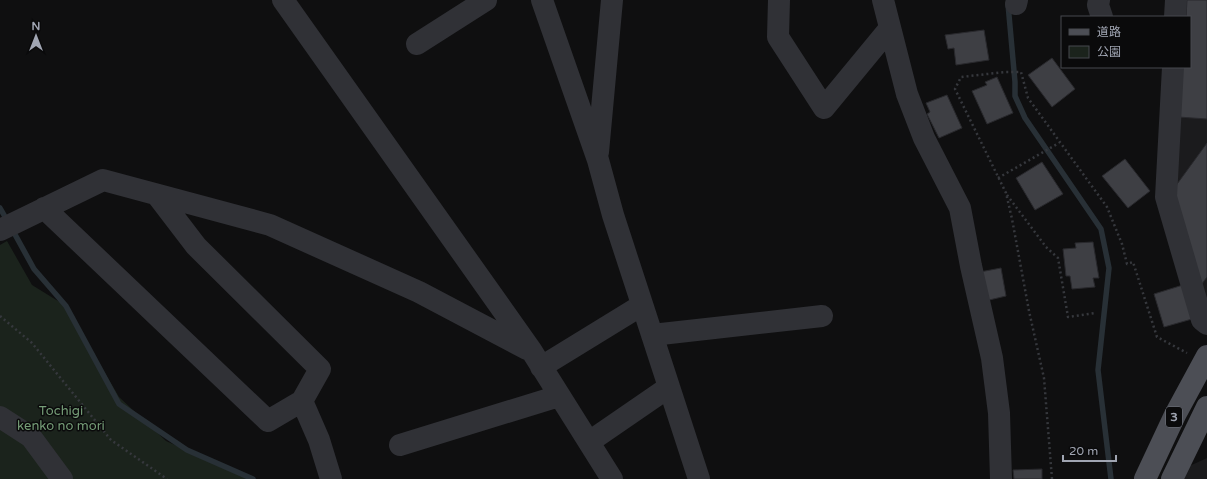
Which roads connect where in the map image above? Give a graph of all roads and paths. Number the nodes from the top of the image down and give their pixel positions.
1 (283, 0) edge
2 (486, 0) edge
3 (542, 0) edge
4 (612, 0) edge
5 (778, 0) edge
6 (883, 0) edge
7 (1099, 0) edge
8 (1102, 16) edge
9 (890, 28) junction
10 (417, 44) dead end
11 (1173, 68) edge
12 (1059, 143) junction
13 (598, 160) junction
14 (998, 178) junction
15 (1006, 193) junction
16 (157, 195) junction
17 (44, 208) junction
18 (0, 230) edge
19 (642, 306) junction
20 (1095, 312) dead end
21 (0, 316) edge
22 (822, 316) dead end
23 (1207, 324) edge
24 (652, 335) junction
25 (1200, 356) edge
26 (536, 359) junction
27 (669, 387) junction
28 (560, 396) junction
29 (302, 401) junction
30 (1206, 413) edge
31 (0, 417) edge
32 (589, 442) junction
33 (400, 446) dead end
34 (62, 479) edge
35 (167, 479) edge
36 (331, 479) edge
37 (612, 479) edge
38 (699, 479) edge
39 (1001, 479) edge
40 (1052, 479) edge
41 (1145, 479) edge
42 (1172, 479) edge

1 - 26 street
2 - 10 street
3 - 13 street
4 - 13 street
5 - 9 street
6 - 9 street
7 - 8 street
9 - 39 street
11 - 23 street
12 - 14 path
12 - 14 path
12 - 25 path
13 - 19 street
14 - 15 path
15 - 20 path
15 - 40 path
16 - 17 street
16 - 26 street
16 - 29 street
17 - 18 street
17 - 29 street
19 - 24 street
19 - 26 street
21 - 35 path
22 - 24 street
24 - 27 street
25 - 41 main road, 3
26 - 28 street
27 - 32 street
27 - 38 street
28 - 32 street
28 - 33 street
29 - 36 street
30 - 42 main road, 3
31 - 34 street
32 - 37 street

